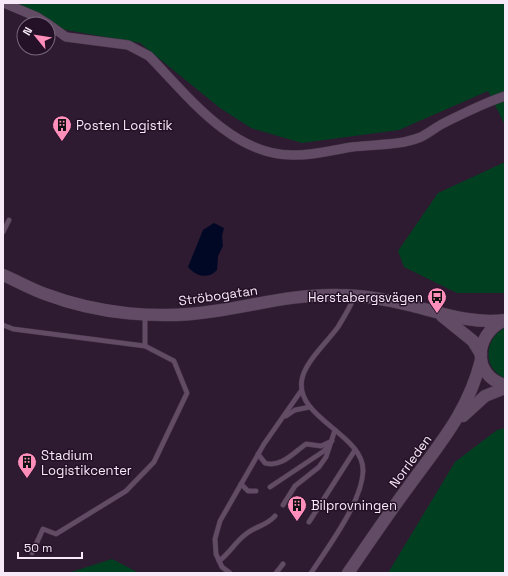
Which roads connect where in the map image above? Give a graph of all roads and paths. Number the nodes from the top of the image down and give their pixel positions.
1 (4, 3) edge
2 (34, 16) edge
3 (56, 30) edge
4 (505, 96) edge
5 (9, 220) dead end
6 (3, 232) edge
7 (3, 276) edge
8 (355, 296) junction
9 (145, 314) junction
10 (441, 315) junction
11 (505, 320) edge
12 (3, 325) edge
13 (145, 346) junction
14 (481, 357) junction
15 (505, 385) edge
16 (505, 388) edge
17 (301, 391) junction
18 (310, 407) junction
19 (283, 418) junction
20 (454, 425) junction
21 (334, 430) junction
22 (332, 441) junction
23 (355, 450) junction
24 (258, 454) junction
25 (240, 484) junction
26 (270, 487) dead end
27 (256, 491) dead end
28 (283, 505) dead end
29 (275, 516) dead end
30 (310, 522) dead end
31 (32, 553) dead end
32 (219, 561) junction
33 (283, 564) dead end
34 (230, 573) edge
35 (276, 573) edge
36 (311, 573) edge
37 (348, 573) edge

1 - 2 street
3 - 4 street
5 - 6 lane
7 - 9 street, Ströbogatan
8 - 9 street, Ströbogatan
8 - 10 street, Ströbogatan
8 - 17 lane
9 - 13 lane
10 - 11 street, Ströbogatan
10 - 14 street, Ströbogatan
11 - 14 street
12 - 13 lane
13 - 31 lane
14 - 15 street, Ströbogatan
14 - 20 street
16 - 20 street
17 - 18 lane
17 - 19 lane
18 - 19 lane
18 - 21 lane
19 - 24 lane
20 - 37 street, Norrleden
21 - 22 lane
21 - 23 lane
22 - 24 lane
22 - 26 lane
22 - 28 lane
23 - 30 lane
23 - 36 lane
24 - 25 lane
25 - 27 lane
25 - 32 lane
29 - 32 lane
32 - 34 lane
33 - 35 lane

